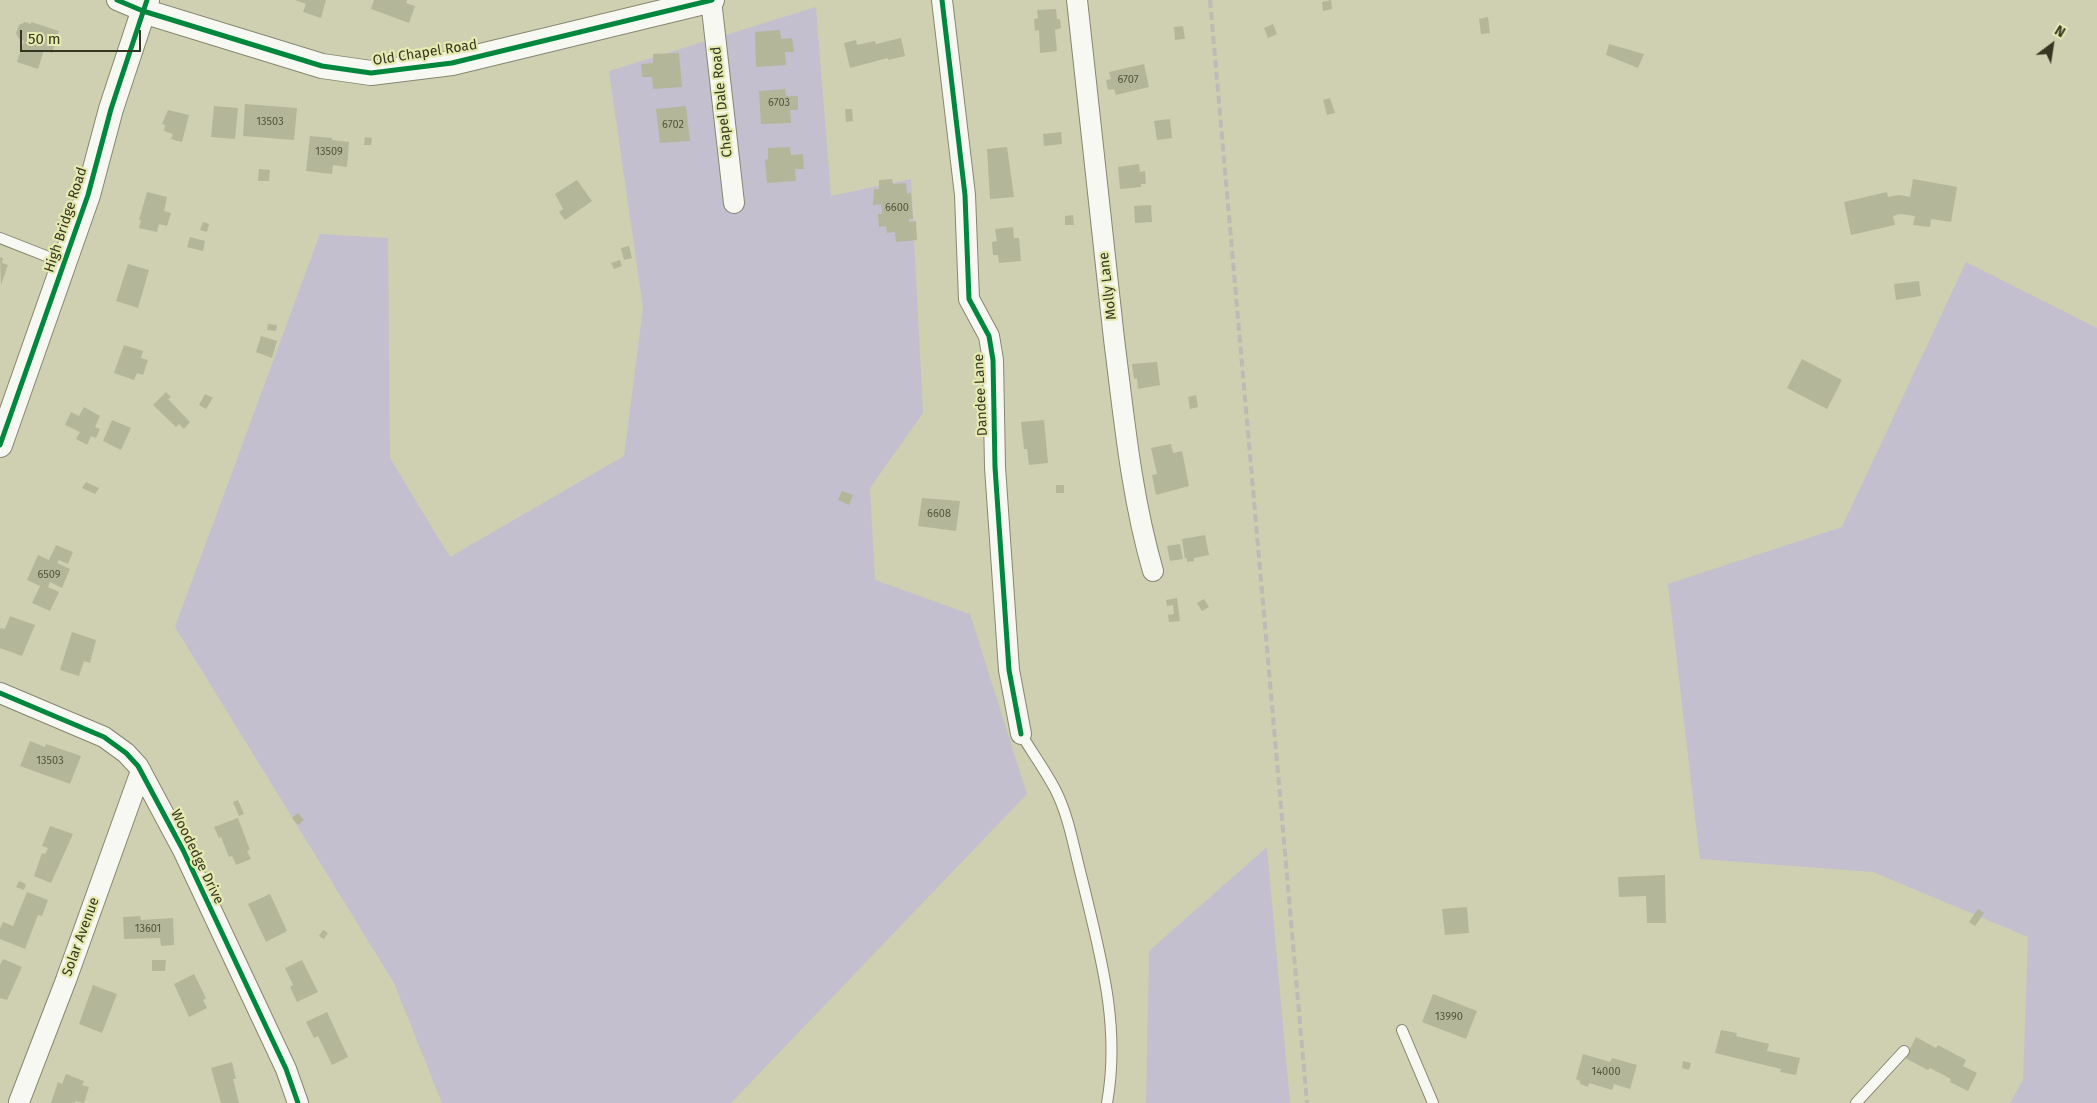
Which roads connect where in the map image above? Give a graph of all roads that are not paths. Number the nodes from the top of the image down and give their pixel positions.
1 (117, 0) edge
2 (711, 0) edge
3 (942, 0) edge
4 (1077, 0) edge
5 (145, 5) edge
6 (734, 203) dead end
7 (0, 238) edge
8 (65, 263) junction
9 (0, 445) edge
10 (1153, 571) dead end
11 (0, 692) edge
12 (1020, 734) joint
13 (141, 771) junction
14 (1402, 1030) dead end
15 (1904, 1051) dead end
16 (19, 1102) edge
17 (298, 1103) edge
18 (1107, 1103) edge
19 (1433, 1103) edge
20 (1856, 1103) edge

1 - 5 street, Old Chapel Road
2 - 5 street, Old Chapel Road
2 - 6 street, Chapel Dale Road
3 - 12 street, Dandee Lane
4 - 10 street, Molly Lane
5 - 8 street, High Bridge Road
7 - 8 lane
8 - 9 street, High Bridge Road
11 - 13 street, Woodedge Drive
12 - 18 lane
13 - 16 street, Solar Avenue
13 - 17 street, Woodedge Drive
14 - 19 lane
15 - 20 lane

